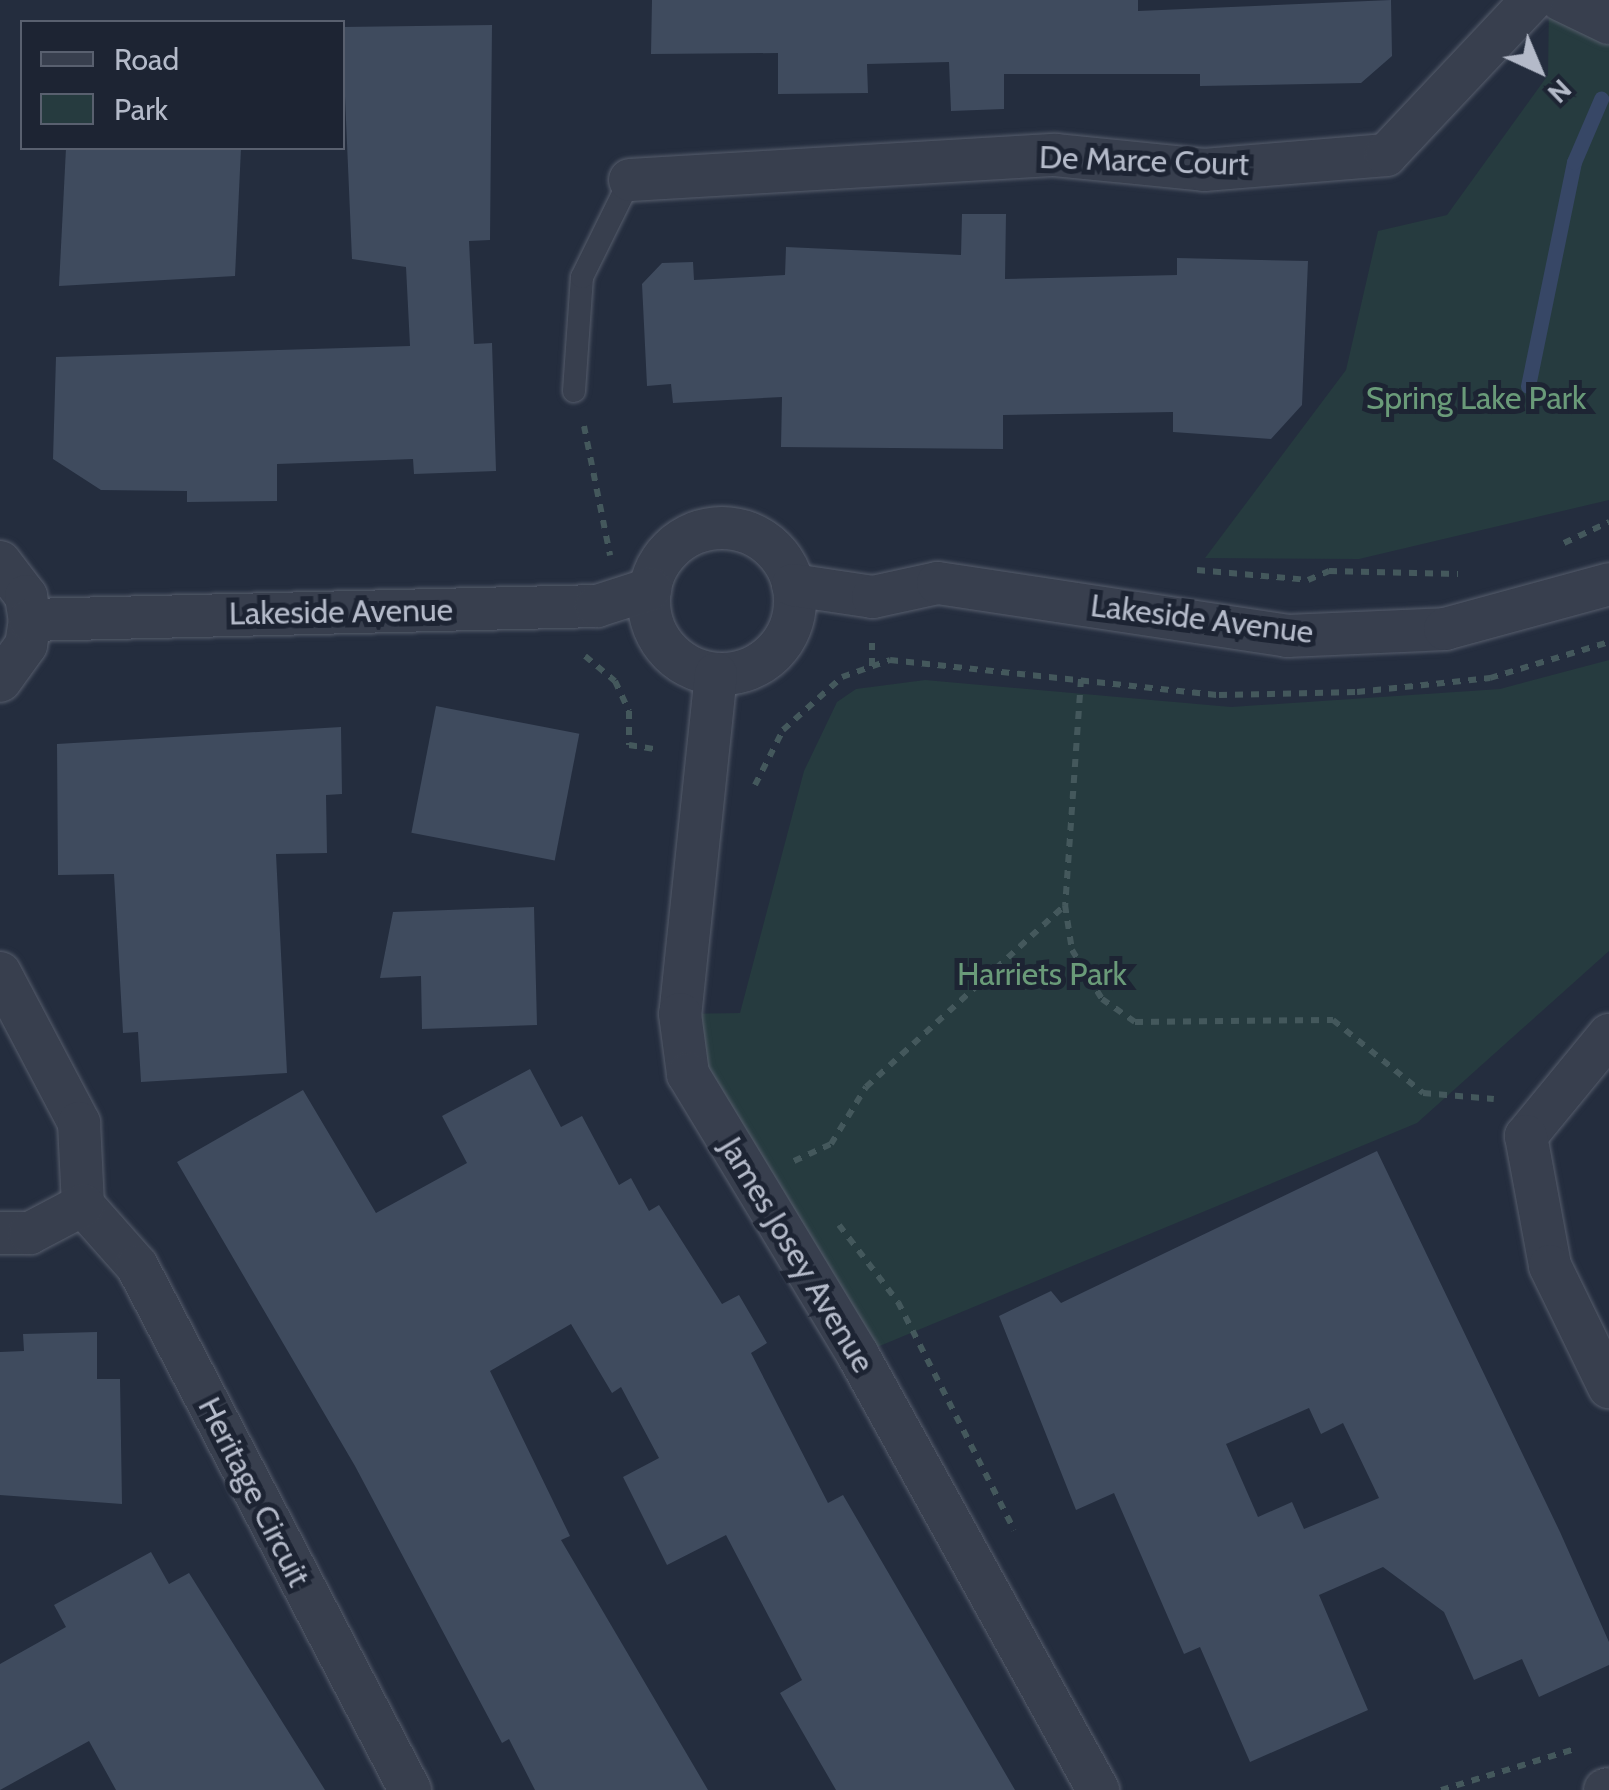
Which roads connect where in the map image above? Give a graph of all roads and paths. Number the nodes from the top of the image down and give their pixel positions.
1 (1532, 0) edge
2 (1561, 0) edge
3 (1609, 23) edge
4 (630, 180) joint
5 (574, 391) joint
6 (1609, 522) edge
7 (1558, 546) dead end
8 (0, 562) edge
9 (1190, 570) dead end
10 (1468, 574) dead end
11 (1609, 584) edge
12 (793, 586) junction
13 (650, 589) junction
14 (873, 597) junction
15 (597, 606) junction
16 (30, 620) junction
17 (1609, 642) edge
18 (568, 649) dead end
19 (597, 661) junction
20 (872, 666) junction
21 (716, 674) junction
22 (1081, 679) junction
23 (0, 681) edge
24 (706, 758) junction
25 (765, 766) junction
26 (750, 795) dead end
27 (1065, 905) junction
28 (0, 973) edge
29 (1609, 1036) edge
30 (1526, 1136) junction
31 (780, 1147) dead end
32 (792, 1162) junction
33 (804, 1178) dead end
34 (752, 1180) junction
35 (83, 1204) junction
36 (827, 1209) dead end
37 (0, 1233) edge
38 (1609, 1387) edge
39 (1020, 1542) dead end
40 (1590, 1744) dead end
41 (410, 1790) edge
42 (1098, 1790) edge
43 (1441, 1790) edge

1 - 4 street, De Marce Court
2 - 3 street
4 - 5 lane
5 - 15 path
6 - 7 path
8 - 16 street
9 - 10 path
11 - 14 street, Lakeside Avenue
12 - 13 street
12 - 14 street, Lakeside Avenue
12 - 21 street
13 - 15 street, Lakeside Avenue
13 - 21 street
14 - 20 path
15 - 16 street, Lakeside Avenue
15 - 19 path
16 - 23 street
17 - 22 path
18 - 19 path
19 - 24 path
20 - 22 path
20 - 25 path
21 - 24 street, James Josey Avenue
22 - 27 path
24 - 25 path
24 - 34 street, James Josey Avenue
25 - 26 path
27 - 30 path
27 - 32 path
28 - 35 street
29 - 30 street
30 - 38 street
31 - 32 path
32 - 33 path
32 - 34 path
34 - 42 street, James Josey Avenue
35 - 37 street
35 - 41 street, Heritage Circuit
36 - 39 path
40 - 43 path

